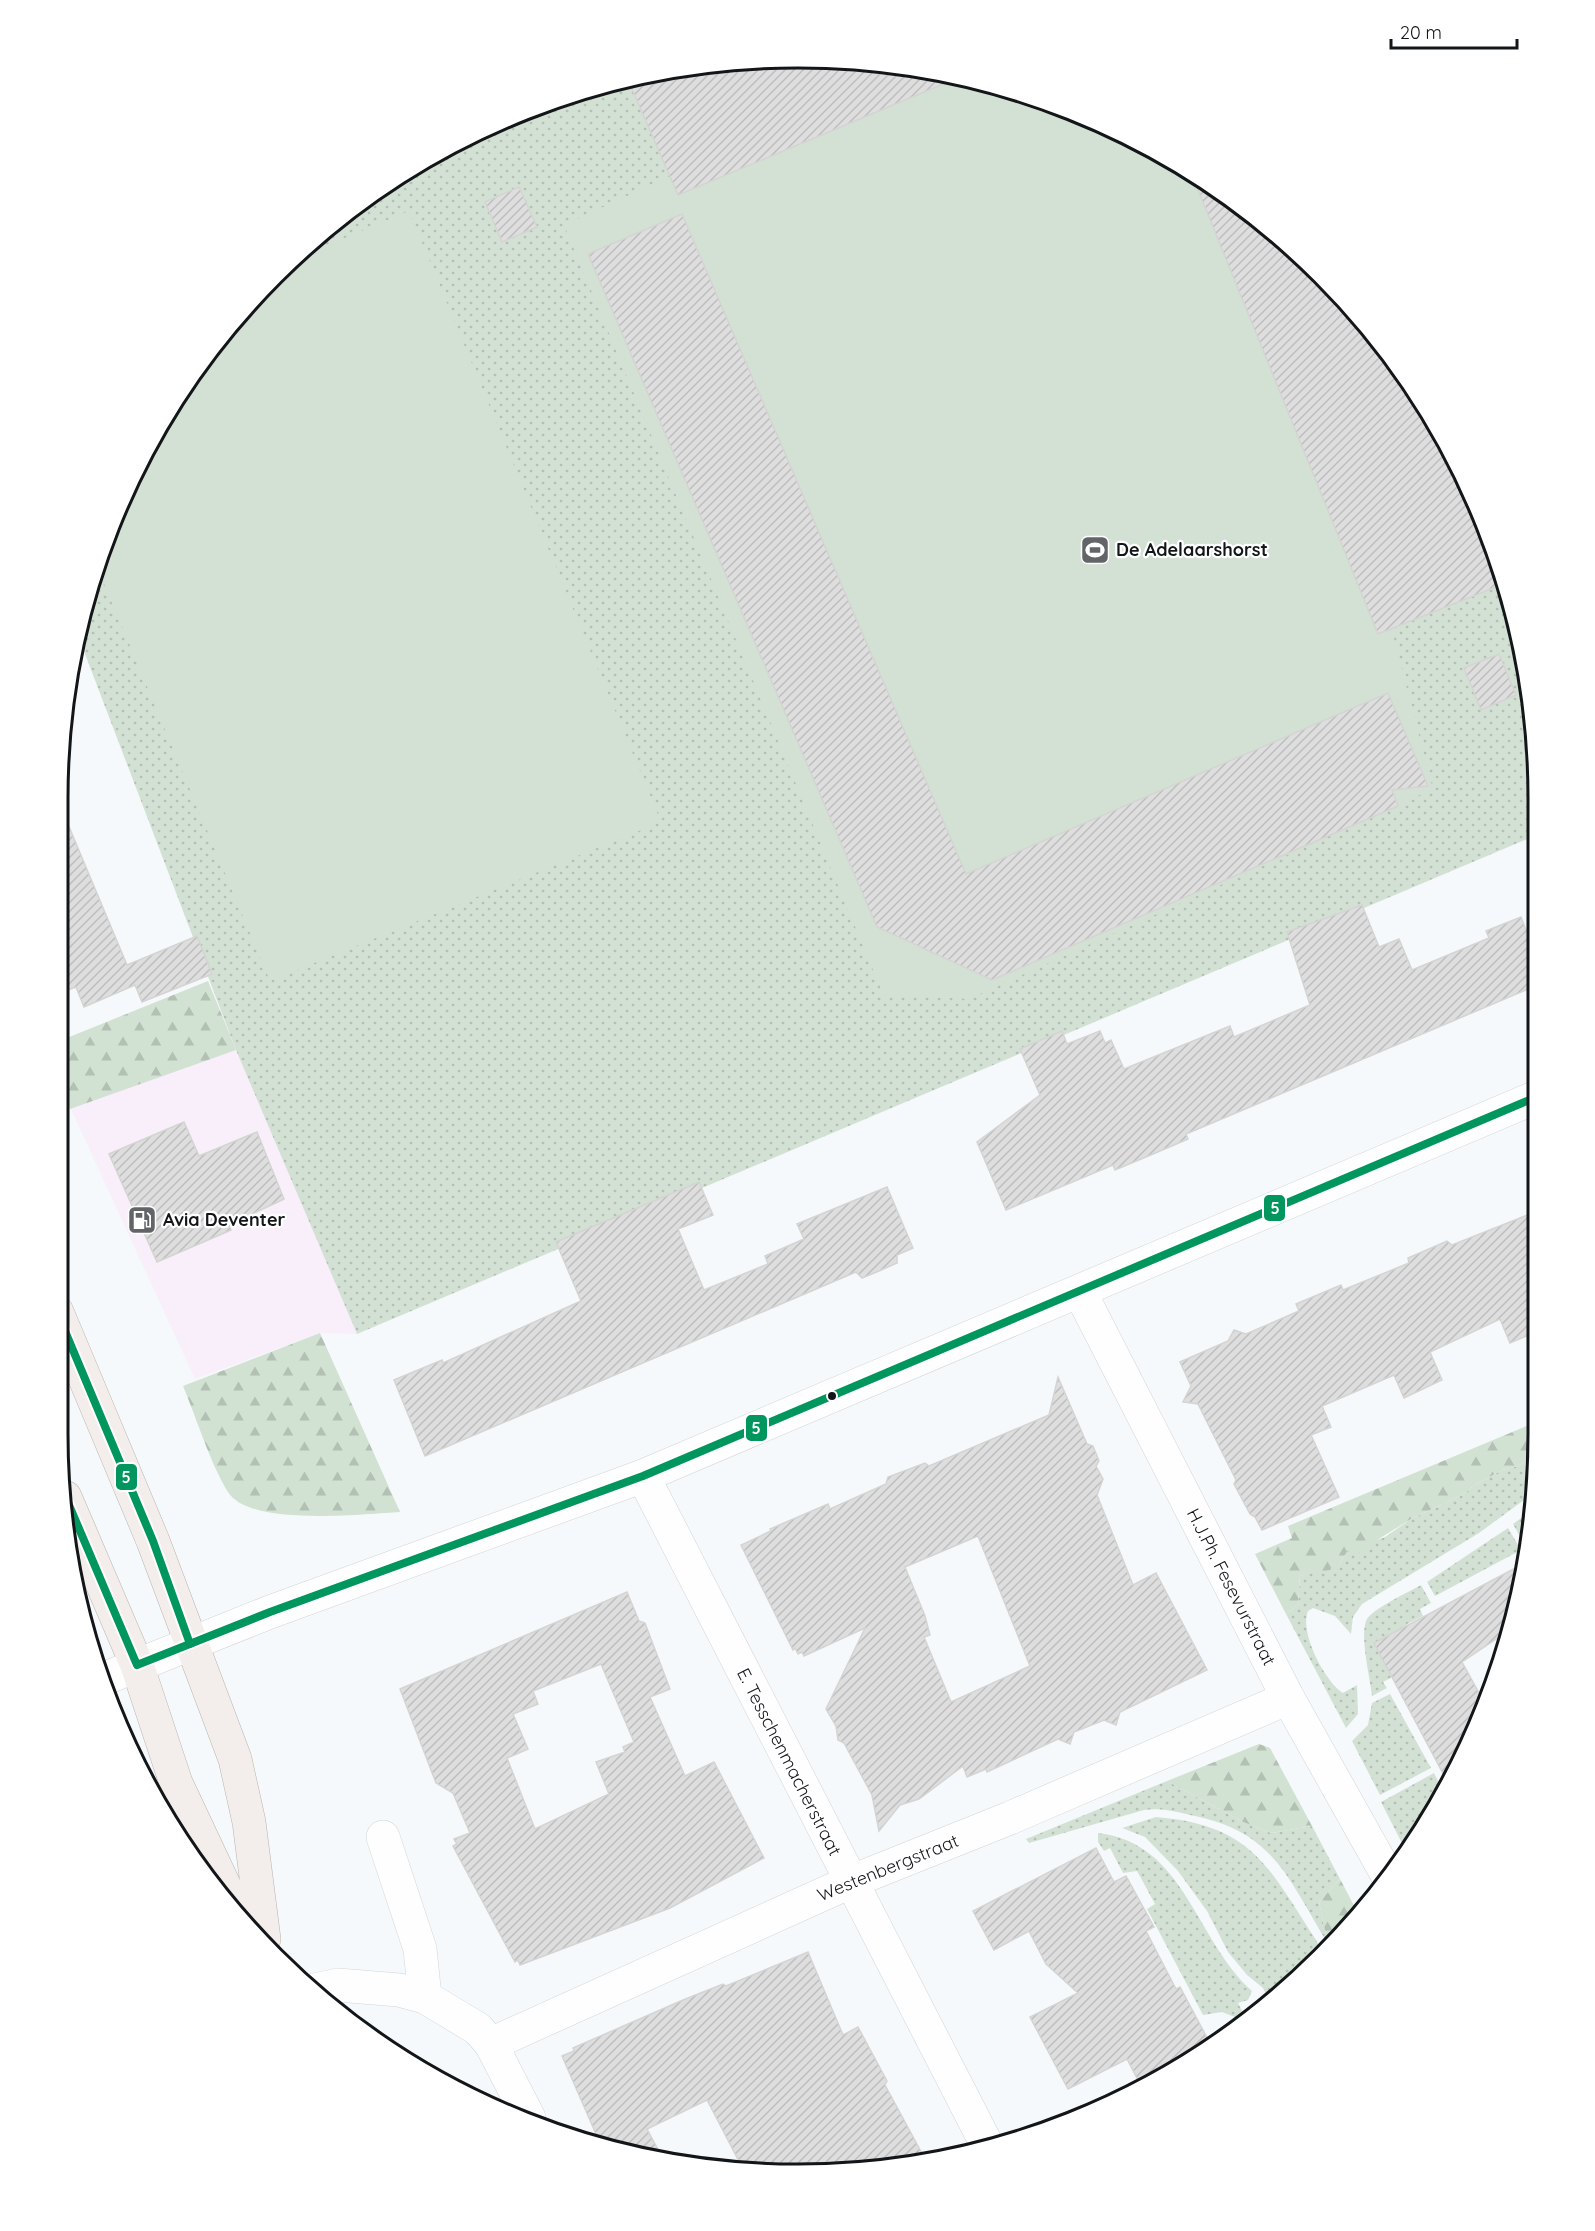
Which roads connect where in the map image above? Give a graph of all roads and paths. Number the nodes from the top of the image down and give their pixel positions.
1 (1528, 1101) edge
2 (1080, 1292) junction
3 (68, 1338) edge
4 (643, 1476) junction
5 (72, 1514) edge
6 (190, 1644) junction
7 (137, 1665) junction
8 (109, 1677) edge
9 (1288, 1698) junction
10 (383, 1837) dead end
11 (1384, 1868) edge
12 (850, 1882) junction
13 (224, 1885) edge
14 (263, 1930) edge
15 (324, 1988) edge
16 (425, 1997) junction
17 (491, 2044) junction
18 (525, 2111) edge
19 (984, 2139) edge

1 - 2 street
2 - 4 street
2 - 9 street, H.J.Ph. Fesevurstraat
3 - 6 main road
4 - 6 street
4 - 12 street, E. Tesschenmacherstraat
5 - 7 main road
6 - 7 street
6 - 14 main road
7 - 8 street
7 - 13 main road
9 - 11 street, H.J.Ph. Fesevurstraat
9 - 12 street, Westenbergstraat
10 - 16 street
12 - 17 street, Westenbergstraat
12 - 19 street, E. Tesschenmacherstraat
15 - 16 street
16 - 17 street
17 - 18 street

